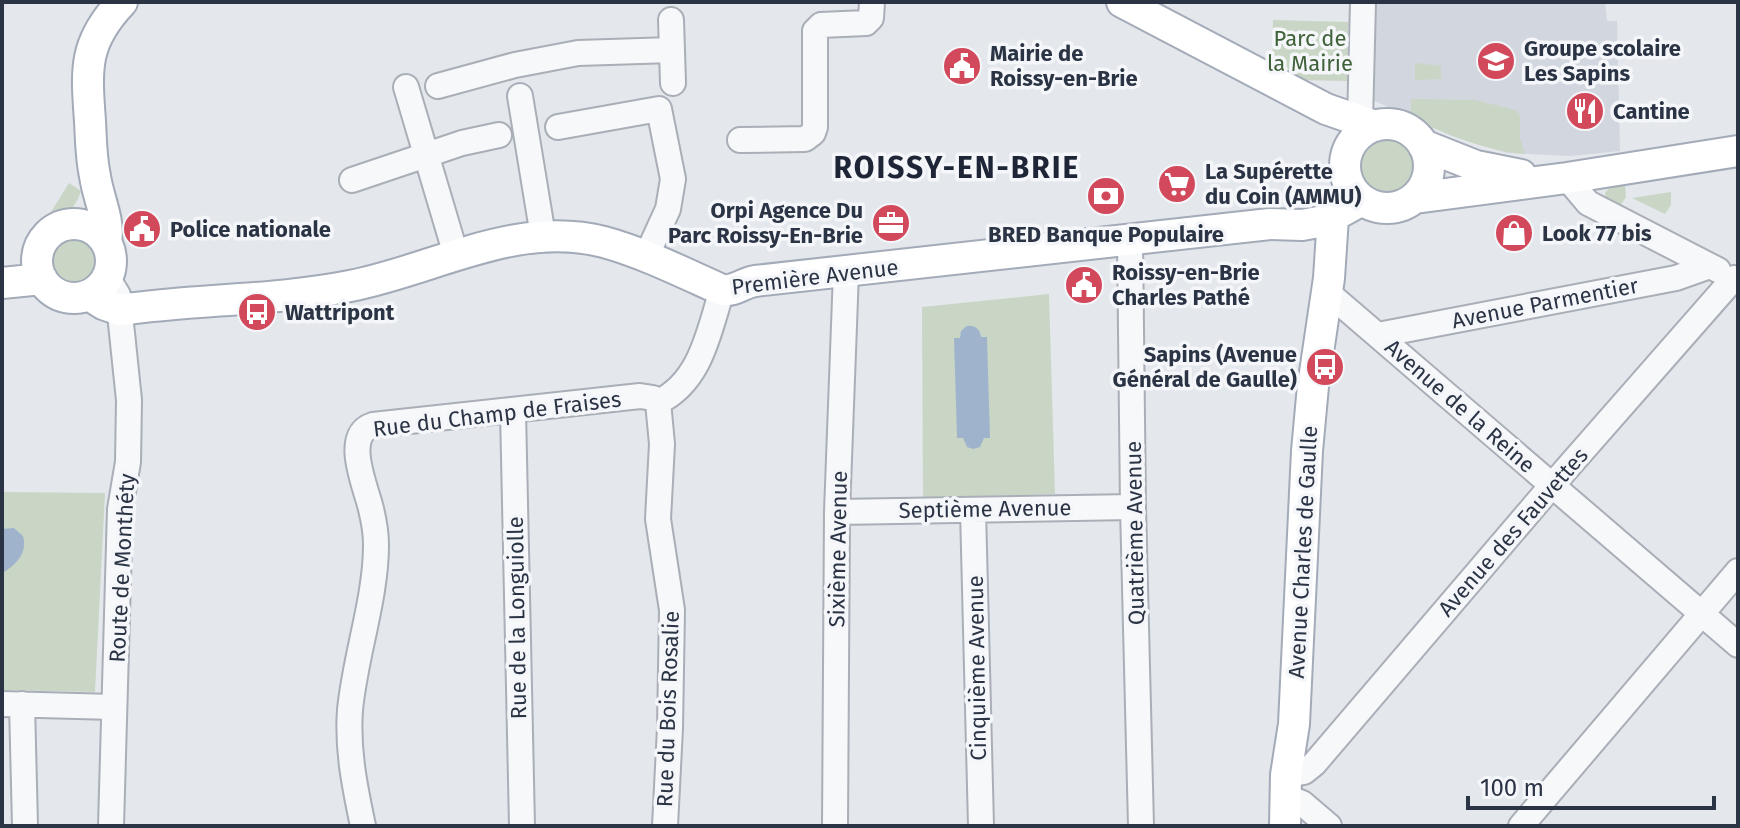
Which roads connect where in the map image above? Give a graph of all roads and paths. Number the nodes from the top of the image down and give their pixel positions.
1 (122, 2) edge
2 (872, 2) edge
3 (1122, 2) edge
4 (1363, 2) edge
5 (1164, 13) edge
6 (671, 20) dead end
7 (672, 50) junction
8 (517, 81) junction
9 (673, 83) dead end
10 (438, 86) dead end
11 (406, 87) dead end
12 (1368, 124) junction
13 (558, 127) dead end
14 (499, 135) dead end
15 (740, 140) dead end
16 (1423, 145) junction
17 (1738, 151) edge
18 (426, 154) junction
19 (94, 167) junction
20 (1346, 173) junction
21 (1567, 178) junction
22 (352, 180) dead end
23 (1415, 198) junction
24 (1362, 200) junction
25 (1327, 209) junction
26 (74, 224) junction
27 (1285, 224) junction
28 (543, 236) junction
29 (1130, 240) junction
30 (106, 242) junction
31 (456, 255) junction
32 (646, 257) junction
33 (40, 266) junction
34 (1710, 266) junction
35 (2, 270) edge
36 (846, 272) junction
37 (1736, 279) edge
38 (2, 283) edge
39 (1328, 285) junction
40 (98, 286) junction
41 (722, 290) junction
42 (120, 310) junction
43 (1378, 335) junction
44 (658, 402) junction
45 (513, 411) junction
46 (1552, 485) junction
47 (1133, 507) junction
48 (973, 510) junction
49 (837, 512) junction
50 (1738, 571) edge
51 (1700, 613) junction
52 (1738, 645) edge
53 (12, 704) edge
54 (114, 707) junction
55 (1286, 785) junction
56 (25, 826) edge
57 (111, 826) edge
58 (363, 826) edge
59 (522, 826) edge
60 (665, 826) edge
61 (835, 826) edge
62 (981, 826) edge
63 (1141, 826) edge
64 (1285, 826) edge
65 (1329, 826) edge
66 (1521, 826) edge

1 - 19 main road
2 - 15 street
3 - 5 main road
4 - 12 street
5 - 12 main road
6 - 7 street
7 - 8 street
7 - 9 street
8 - 10 street
8 - 28 street
11 - 18 street
12 - 16 main road
12 - 20 main road
13 - 32 street
14 - 18 street
16 - 21 main road
16 - 23 main road
17 - 21 main road
18 - 22 street
18 - 31 street
19 - 26 main road
19 - 30 main road
20 - 24 main road
20 - 25 main road
21 - 23 main road
21 - 34 street
23 - 24 main road
24 - 25 main road
25 - 27 main road
25 - 39 main road, Avenue Charles de Gaulle
26 - 30 main road
26 - 33 main road
27 - 29 main road, Première Avenue
27 - 39 main road
28 - 31 main road, Première Avenue
28 - 32 main road, Première Avenue
29 - 36 main road, Première Avenue
29 - 47 street, Quatrième Avenue
30 - 40 main road
31 - 42 main road, Première Avenue
32 - 41 main road, Première Avenue
33 - 35 main road
33 - 38 main road
33 - 40 main road
34 - 37 street
34 - 43 street, Avenue Parmentier
36 - 41 main road, Première Avenue
36 - 49 street, Sixième Avenue
37 - 46 street, Avenue des Fauvettes
39 - 43 street, Avenue de la Reine
39 - 55 main road, Avenue Charles de Gaulle
40 - 42 main road
41 - 44 street
42 - 54 street, Route de Monthéty
43 - 46 street, Avenue de la Reine
44 - 45 street, Rue du Champ de Fraises
44 - 60 street, Rue du Bois Rosalie
45 - 58 street, Rue du Champ de Fraises
45 - 59 street, Rue de la Longuiolle
46 - 51 street, Avenue de la Reine
46 - 55 street, Avenue des Fauvettes
47 - 48 street, Septième Avenue
47 - 63 street, Quatrième Avenue
48 - 49 street, Septième Avenue
48 - 62 street, Cinquième Avenue
49 - 61 street, Sixième Avenue
50 - 51 street
51 - 52 street, Avenue de la Reine
51 - 66 street
53 - 54 street
53 - 56 street
54 - 57 street, Route de Monthéty
55 - 64 main road, Avenue Charles de Gaulle
55 - 65 street

